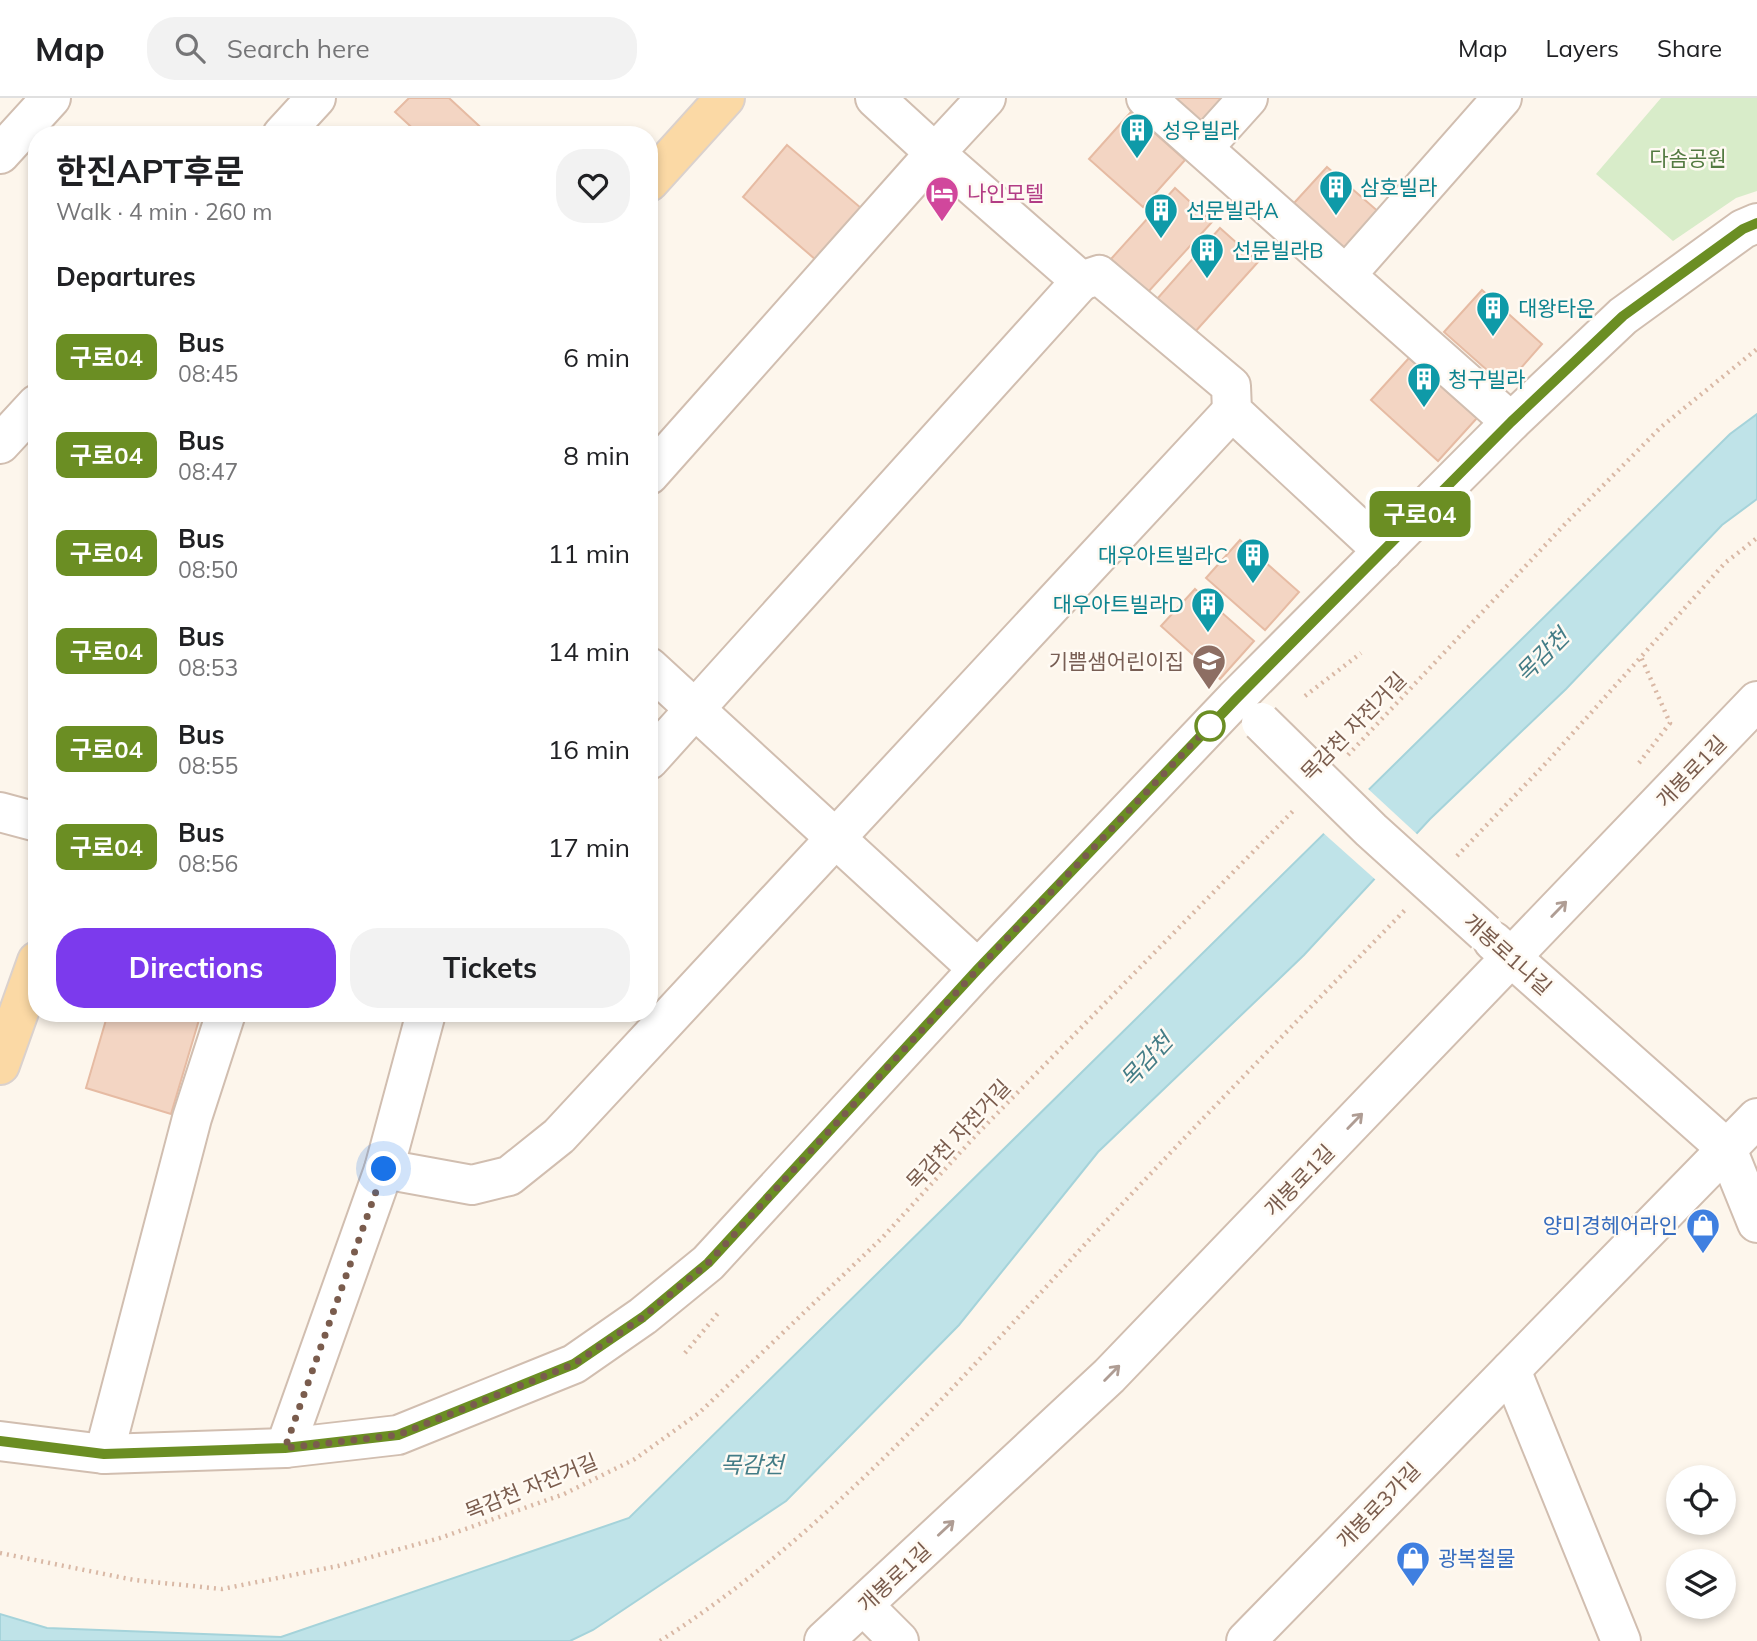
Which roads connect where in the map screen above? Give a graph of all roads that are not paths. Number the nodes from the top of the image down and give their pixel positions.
1 (316, 98) edge
2 (725, 98) edge
3 (875, 98) edge
4 (986, 98) edge
5 (1146, 98) edge
6 (1248, 98) edge
7 (1502, 98) edge
8 (49, 115) edge
9 (35, 126) edge
10 (290, 126) edge
11 (28, 132) edge
12 (1203, 148) junction
13 (935, 153) junction
14 (0, 154) edge
15 (658, 172) edge
16 (1757, 223) edge
17 (1346, 275) junction
18 (1081, 281) junction
19 (1232, 411) junction
20 (28, 414) edge
21 (1511, 422) junction
22 (0, 444) edge
23 (658, 465) edge
24 (1383, 551) junction
25 (658, 675) edge
26 (1757, 701) edge
27 (696, 710) junction
28 (1248, 711) junction
29 (658, 750) edge
30 (0, 812) edge
31 (28, 820) edge
32 (835, 838) junction
33 (1513, 959) junction
34 (978, 969) junction
35 (28, 986) edge
36 (223, 1022) edge
37 (424, 1022) edge
38 (0, 1065) edge
39 (1757, 1118) edge
40 (1727, 1149) junction
41 (384, 1169) junction
42 (1757, 1223) edge
43 (1511, 1370) junction
44 (0, 1441) edge
45 (285, 1448) junction
46 (104, 1454) junction
47 (864, 1606) junction
48 (824, 1641) edge
49 (899, 1641) edge
50 (1246, 1641) edge
51 (1621, 1641) edge

1 - 10 street
2 - 15 main road
3 - 13 street
4 - 13 street
5 - 12 street
6 - 12 street
7 - 17 street
8 - 9 street
11 - 14 street
12 - 17 street
13 - 18 street
13 - 23 street
16 - 21 street
17 - 21 street
18 - 19 street
18 - 27 street
19 - 24 street
19 - 32 street
20 - 22 street
21 - 24 street
24 - 28 street
25 - 27 street
33 -> 26 street, 개봉로1길
27 - 29 street
27 - 32 street
28 - 33 street, 개봉로1나길, bridge
28 - 34 street
30 - 31 street
32 - 34 street
32 - 41 street
33 - 40 street, 개봉로1나길
47 -> 33 street, 개봉로1길
34 - 45 street
35 - 38 main road
36 - 46 street
37 - 41 street
39 - 40 street, 개봉로3가길
40 - 42 street, 개봉로1나길
40 - 43 street, 개봉로3가길
41 - 45 street
43 - 50 street, 개봉로3가길
43 - 51 street
44 - 46 street
45 - 46 street
47 - 48 street, 개봉로1길
47 - 49 street

